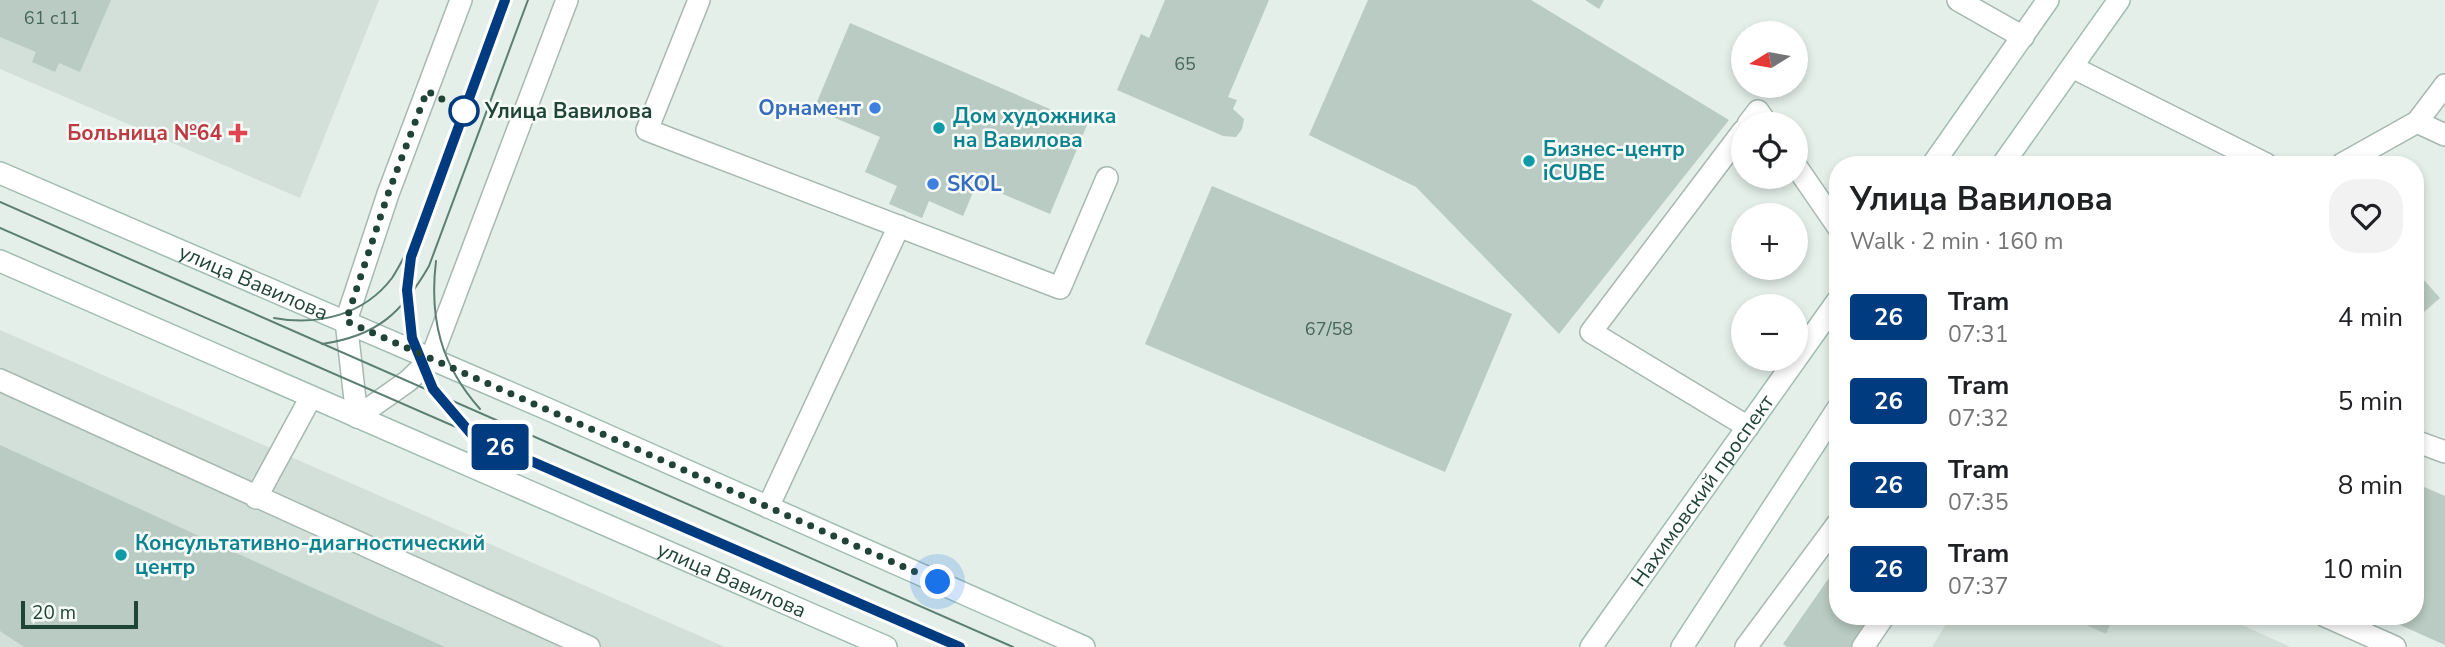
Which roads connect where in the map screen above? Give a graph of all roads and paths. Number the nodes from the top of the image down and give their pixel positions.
1 (461, 0) edge
2 (567, 0) edge
3 (699, 0) edge
4 (1958, 0) edge
5 (2048, 0) edge
6 (2119, 0) edge
7 (2023, 37) junction
8 (2072, 67) junction
9 (2445, 85) edge
10 (2417, 122) junction
11 (2445, 135) edge
12 (1731, 147) edge
13 (1939, 156) edge
14 (2009, 156) edge
15 (2250, 156) edge
16 (2356, 156) edge
17 (0, 173) edge
18 (1107, 178) dead end
19 (1808, 183) edge
20 (1829, 214) edge
21 (899, 226) junction
22 (0, 261) edge
23 (1829, 313) edge
24 (346, 321) junction
25 (431, 359) junction
26 (0, 380) edge
27 (311, 397) junction
28 (357, 417) junction
29 (1829, 425) edge
30 (1748, 427) junction
31 (2424, 444) edge
32 (2445, 452) edge
33 (257, 498) junction
34 (768, 507) junction
35 (1829, 535) edge
36 (1878, 625) edge
37 (2345, 625) edge
38 (589, 647) edge
39 (886, 647) edge
40 (1084, 647) edge
41 (1591, 647) edge
42 (1682, 647) edge
43 (1746, 647) edge
44 (1863, 647) edge
45 (2395, 647) edge

1 - 24 main road
2 - 25 main road
3 - 21 main road
4 - 7 main road
5 - 7 main road
6 - 8 main road
7 - 13 main road
8 - 14 main road
8 - 15 main road
9 - 10 main road
10 - 11 main road
10 - 16 main road
12 - 30 main road
17 - 24 main road, улица Вавилова
18 - 21 main road
19 - 20 main road
21 - 34 main road
22 - 27 main road, улица Вавилова
23 - 30 main road, Нахимовский проспект
24 - 25 main road, улица Вавилова
24 - 28 main road
25 - 28 main road
25 - 34 main road, улица Вавилова
26 - 33 main road
27 - 28 main road, улица Вавилова
27 - 33 main road
28 - 39 main road, улица Вавилова
29 - 42 main road
30 - 41 main road, Нахимовский проспект
31 - 32 main road
33 - 38 main road
34 - 40 main road, улица Вавилова
35 - 43 main road
36 - 44 main road
37 - 45 main road

